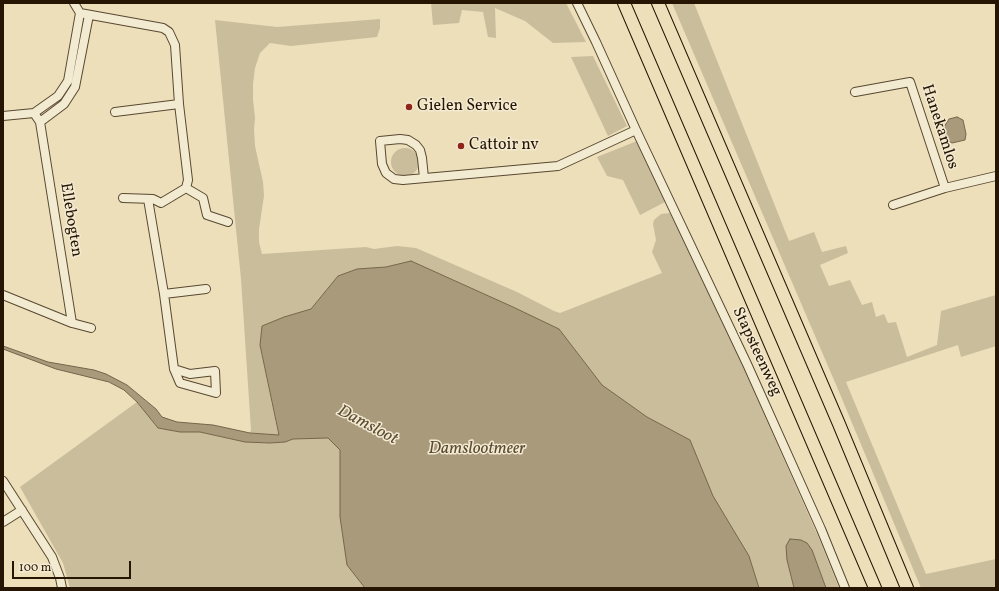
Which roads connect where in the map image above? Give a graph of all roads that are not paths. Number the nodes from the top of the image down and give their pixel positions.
1 (74, 3) edge
2 (577, 3) edge
3 (624, 3) edge
4 (658, 3) edge
5 (80, 13) junction
6 (89, 15) junction
7 (854, 92) dead end
8 (179, 104) junction
9 (115, 112) dead end
10 (34, 113) junction
11 (3, 116) edge
12 (40, 122) junction
13 (636, 130) junction
14 (996, 176) edge
15 (424, 178) junction
16 (186, 188) junction
17 (945, 188) junction
18 (123, 198) dead end
19 (148, 199) junction
20 (161, 203) junction
21 (893, 205) dead end
22 (228, 222) dead end
23 (154, 233) junction
24 (206, 289) dead end
25 (164, 294) junction
26 (3, 295) edge
27 (72, 323) junction
28 (90, 328) dead end
29 (174, 369) junction
30 (3, 481) edge
31 (22, 510) junction
32 (3, 522) edge
33 (62, 588) edge
34 (845, 588) edge
35 (875, 588) edge
36 (907, 588) edge

1 - 5 street
2 - 13 street, Stapsteenweg
3 - 35 highway
4 - 36 highway
5 - 6 street
5 - 10 street
6 - 8 street
6 - 12 street
7 - 17 street, Hanekamlos
8 - 9 street
8 - 16 street
10 - 11 street
10 - 12 street, Ellebogten
12 - 27 street, Ellebogten
13 - 15 street
13 - 34 street, Stapsteenweg
14 - 17 street, Hanekamlos
15 - 15 street
16 - 20 street
16 - 22 street
17 - 21 street, Hanekamlos
18 - 19 street
19 - 20 street
19 - 23 street
20 - 23 street
23 - 25 street
24 - 25 street
25 - 29 street
26 - 27 street
27 - 28 street
29 - 29 street
30 - 31 street
31 - 32 street
31 - 33 street

